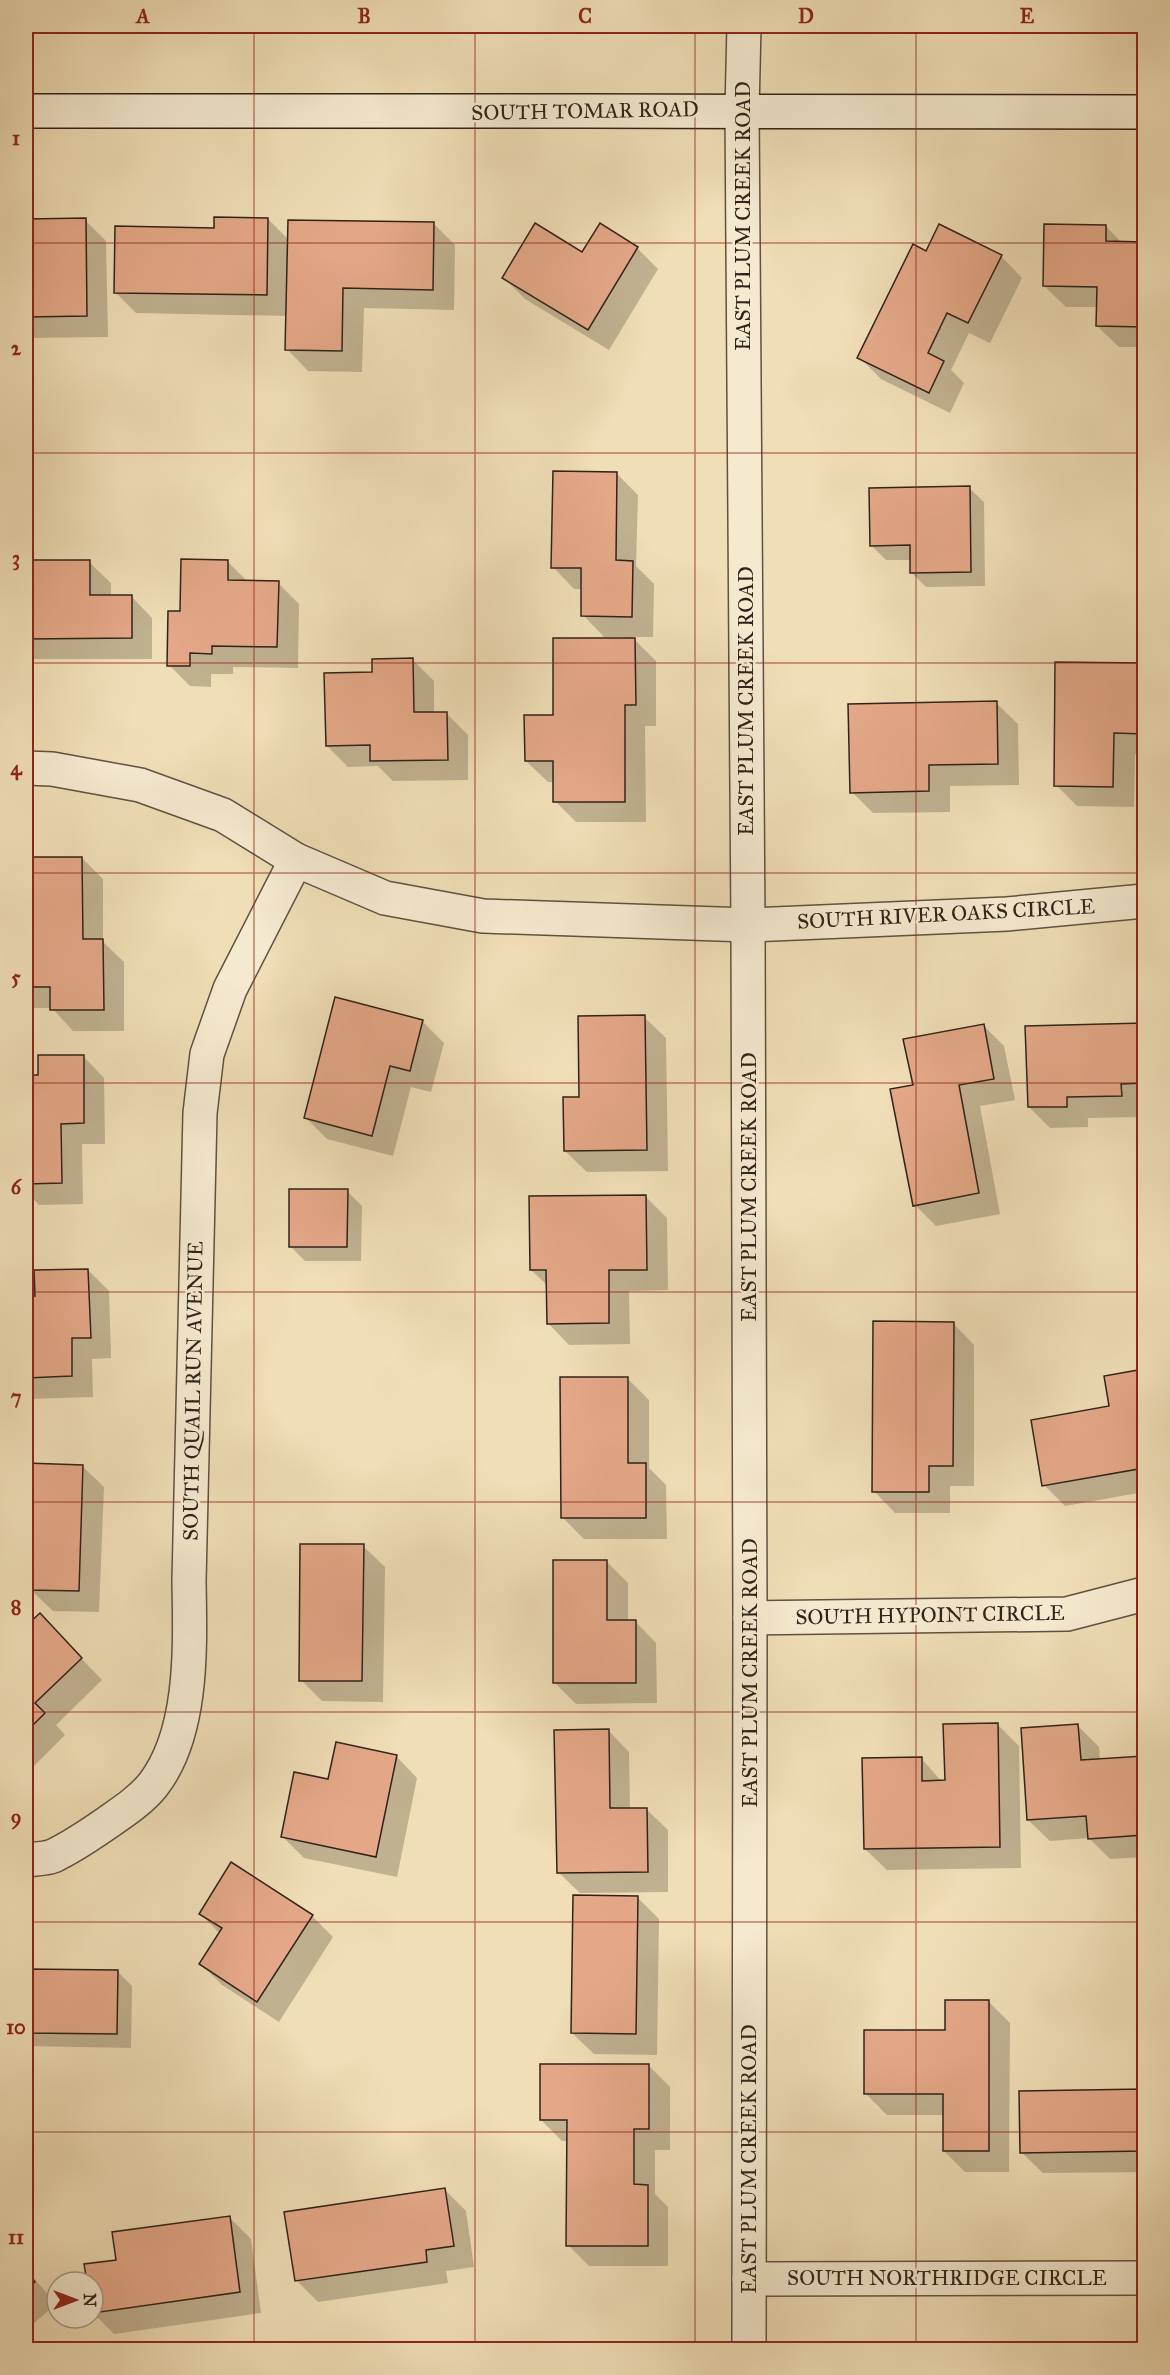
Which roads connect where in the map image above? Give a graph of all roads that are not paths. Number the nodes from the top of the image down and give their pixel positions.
1 (744, 26) edge
2 (742, 110) junction
3 (26, 111) edge
4 (1144, 112) edge
5 (26, 768) edge
6 (296, 860) junction
7 (1144, 901) edge
8 (748, 925) junction
9 (1144, 1594) edge
10 (750, 1618) junction
11 (26, 1860) edge
12 (749, 2278) junction
13 (1144, 2278) edge
14 (749, 2349) edge

1 - 2 street, EAST PLUM CREEK ROAD
2 - 3 street, SOUTH TOMAR ROAD
2 - 4 street, SOUTH TOMAR ROAD
2 - 8 street, EAST PLUM CREEK ROAD
5 - 6 street, SOUTH RIVER OAKS CIRCLE
6 - 8 street, SOUTH RIVER OAKS CIRCLE
6 - 11 street, SOUTH QUAIL RUN AVENUE
7 - 8 street, SOUTH RIVER OAKS CIRCLE
8 - 10 street, EAST PLUM CREEK ROAD
9 - 10 street, SOUTH HYPOINT CIRCLE
10 - 12 street, EAST PLUM CREEK ROAD
12 - 13 street, SOUTH NORTHRIDGE CIRCLE
12 - 14 street, EAST PLUM CREEK ROAD

